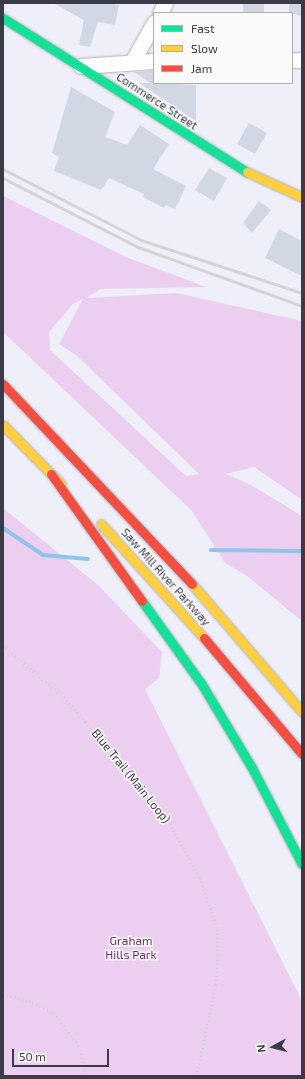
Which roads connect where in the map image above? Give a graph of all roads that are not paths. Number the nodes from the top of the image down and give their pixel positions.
1 (165, 3) edge
2 (160, 12) edge
3 (3, 18) edge
4 (153, 25) edge
5 (132, 62) junction
6 (153, 62) edge
7 (82, 66) junction
8 (283, 191) junction
9 (302, 197) edge
10 (302, 208) edge
11 (3, 384) edge
12 (3, 425) edge
13 (51, 474) junction
14 (207, 601) junction
15 (302, 702) edge
16 (302, 712) edge
17 (302, 754) edge
18 (302, 864) edge

1 - 2 street
3 - 7 main road, Commerce Street
4 - 5 street
5 - 6 street
5 - 7 street
7 - 8 main road, Commerce Street
8 - 9 main road, Commerce Street
8 - 10 main road
11 - 14 main road, Saw Mill River Parkway
12 - 13 main road, Saw Mill River Parkway
13 - 17 main road, Saw Mill River Parkway
13 - 18 main road
14 - 15 main road
14 - 16 main road, Saw Mill River Parkway

